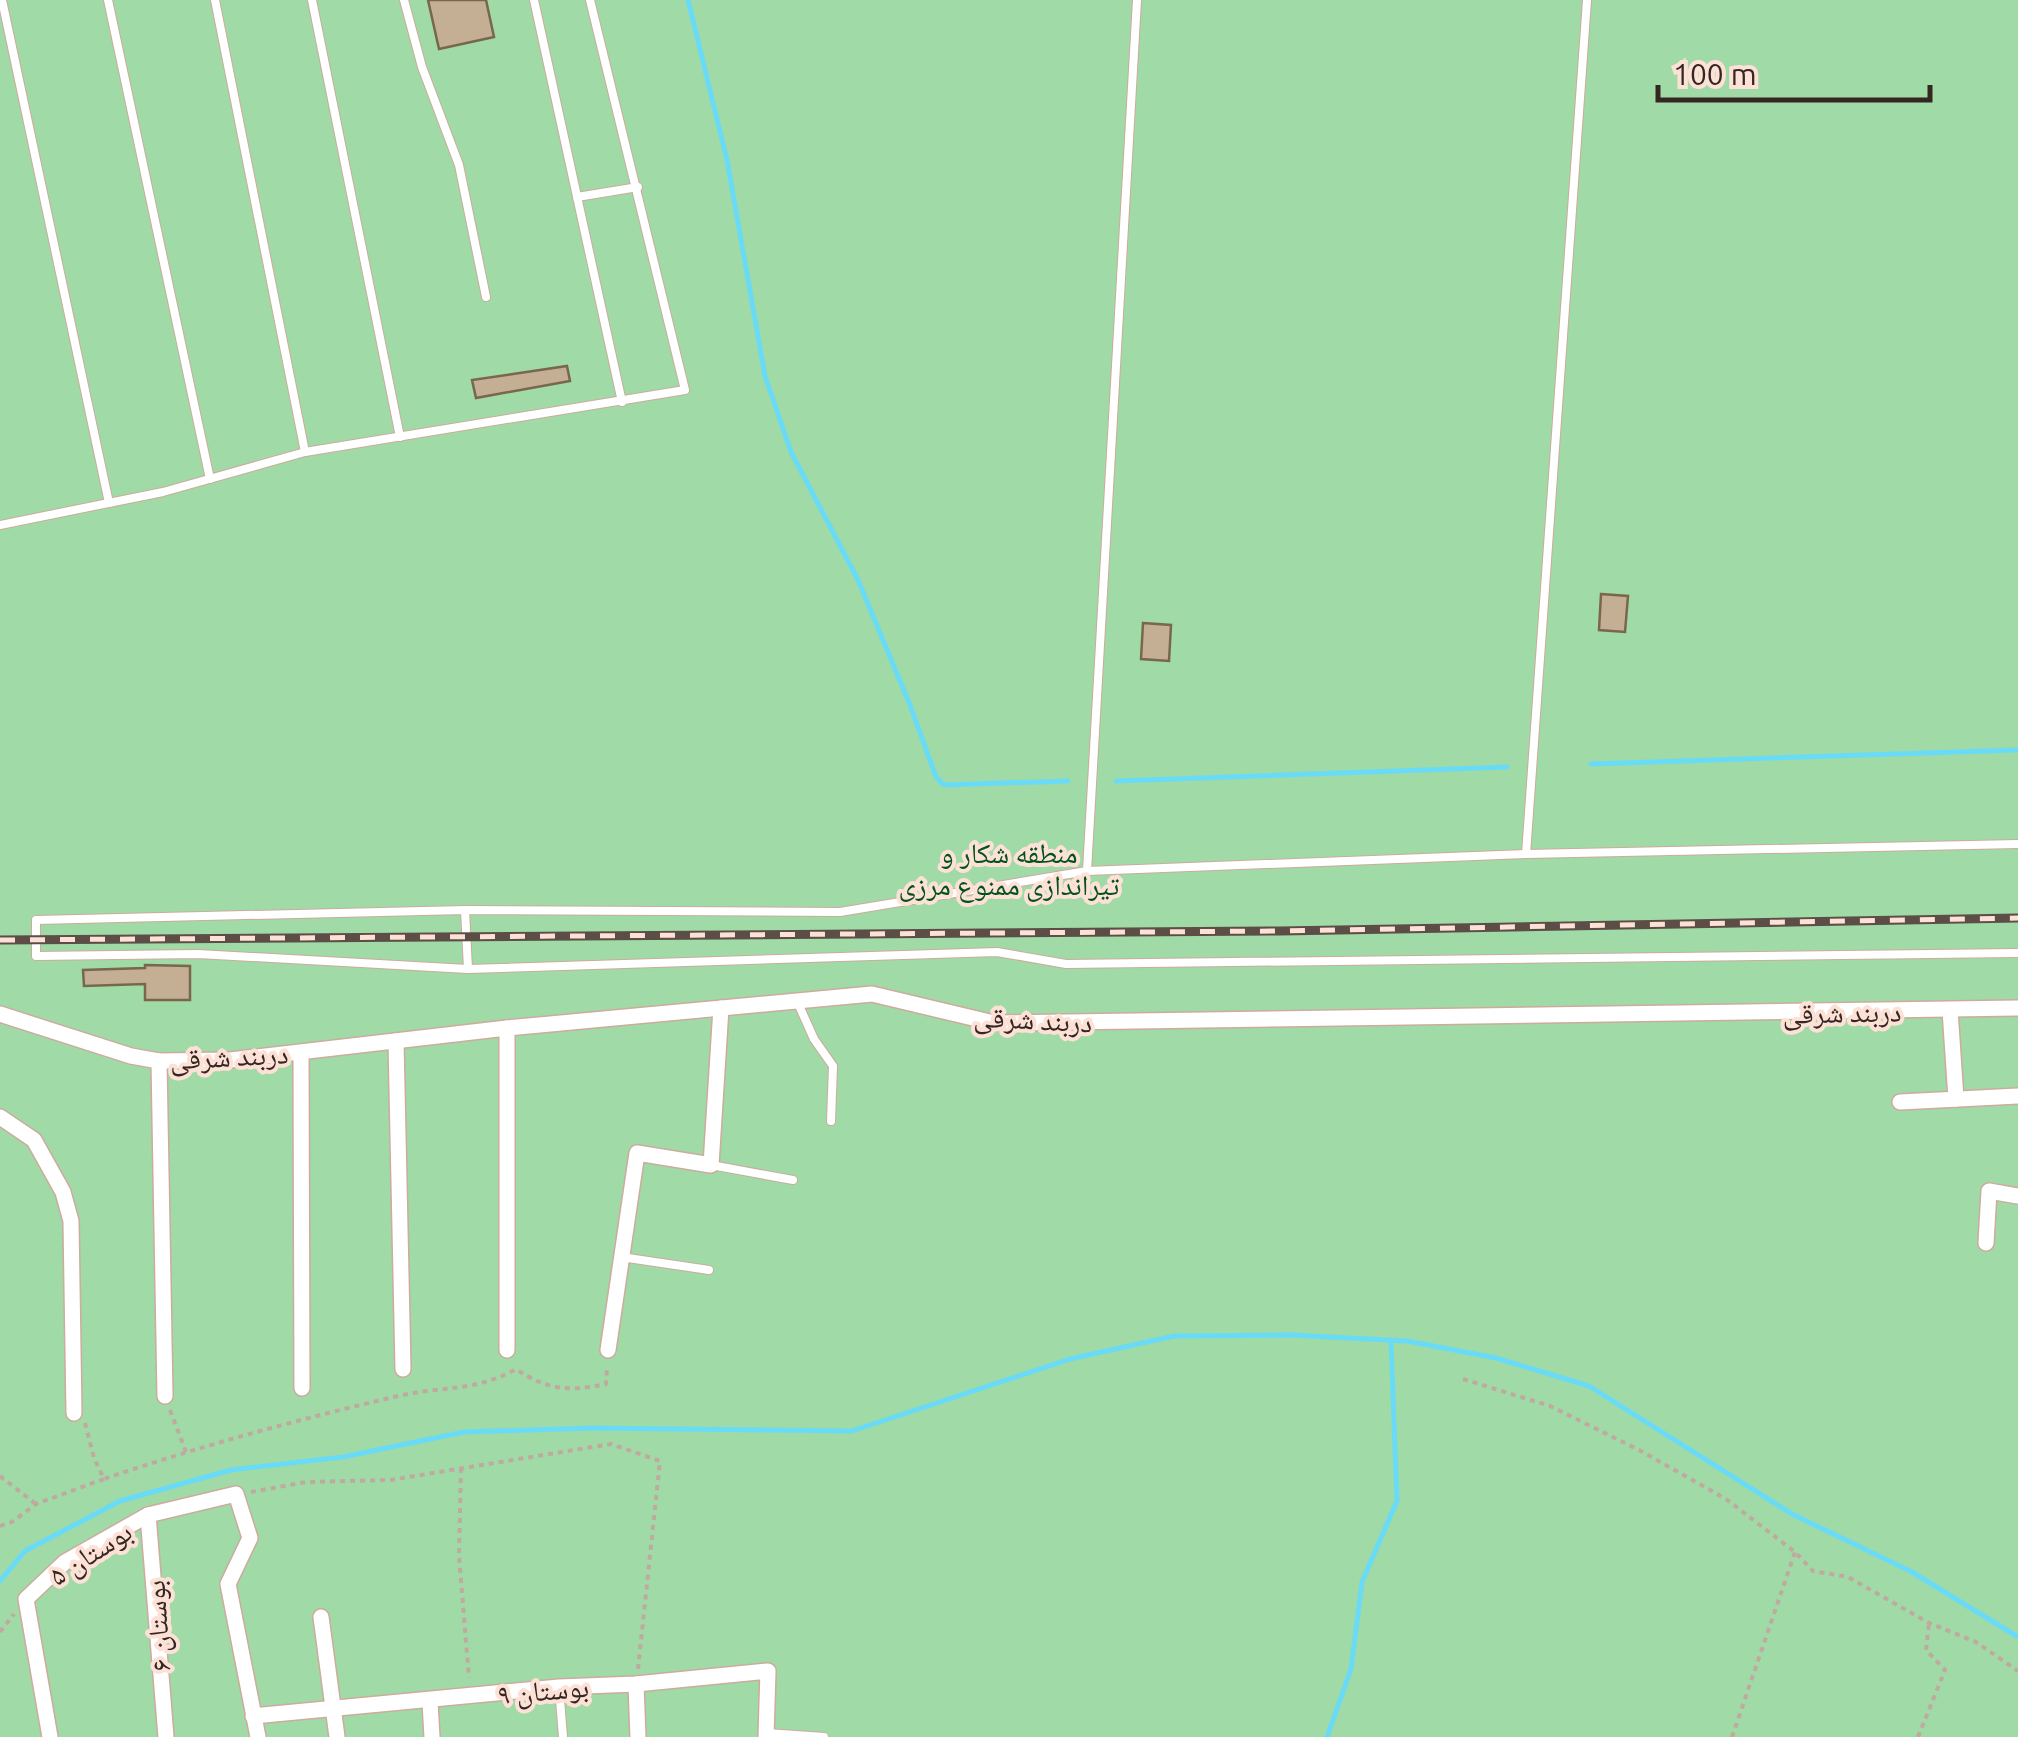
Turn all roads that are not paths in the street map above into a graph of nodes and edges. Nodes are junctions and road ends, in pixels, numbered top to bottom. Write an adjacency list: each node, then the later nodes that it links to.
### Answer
1 (2, 0): 17 (lane)
2 (108, 0): 16 (lane)
3 (215, 0): 15 (lane)
4 (312, 0): 14 (lane)
5 (404, 0): 12 (lane)
6 (534, 0): 11 (lane)
7 (590, 0): 10 (lane)
8 (1137, 0): 21 (lane)
9 (1587, 0): 20 (lane)
10 (638, 187): 11 (lane); 13 (lane)
11 (577, 197): 13 (lane)
12 (486, 297)
13 (622, 402): 14 (lane)
14 (400, 437): 15 (lane)
15 (305, 452): 16 (lane)
16 (210, 479): 17 (lane)
17 (109, 503): 18 (lane)
18 (0, 525)
19 (2018, 844): 20 (lane)
20 (1526, 854): 21 (lane)
21 (1087, 871): 22 (lane)
22 (465, 910): 24 (lane); 24 (lane)
23 (2018, 954): 24 (lane)
24 (468, 969)
25 (797, 1001): 26 (street, دربند شرقی); 28 (street, دربند شرقی); 38 (lane)
26 (721, 1008): 30 (street, دربند شرقی); 39 (street)
27 (2018, 1008): 28 (street, دربند شرقی)
28 (1950, 1010): 35 (street)
29 (0, 1014): 33 (street, دربند شرقی)
30 (506, 1028): 31 (street, دربند شرقی); 45 (street)
31 (396, 1042): 32 (street, دربند شرقی); 47 (street)
32 (301, 1053): 33 (street, دربند شرقی); 48 (street)
33 (159, 1061): 49 (street)
34 (2018, 1096): 35 (street)
35 (1956, 1099): 36 (street)
36 (1900, 1102)
37 (0, 1117): 50 (street)
38 (831, 1121)
39 (711, 1165): 40 (lane); 43 (street)
40 (793, 1180)
41 (2018, 1196): 42 (street)
42 (1986, 1243)
43 (622, 1257): 44 (lane); 46 (street)
44 (709, 1270)
45 (507, 1350)
46 (608, 1350)
47 (403, 1368)
48 (302, 1388)
49 (165, 1396)
50 (74, 1413)
51 (148, 1515): 57 (street, بوستان ۵); 59 (street, بوستان ۵); 60 (street, بوستان ۶)
52 (322, 1617): 56 (street)
53 (636, 1684): 54 (street, بوستان ۹); 58 (street, بوستان ۹); 65 (street)
54 (559, 1687): 55 (street, بوستان ۹); 64 (lane)
55 (430, 1702): 56 (street, بوستان ۹); 63 (street)
56 (335, 1710): 57 (street, بوستان ۹); 62 (street)
57 (254, 1716): 61 (street)
58 (766, 1735): 66 (lane)
59 (50, 1737)
60 (166, 1737)
61 (258, 1737)
62 (338, 1737)
63 (432, 1737)
64 (563, 1737)
65 (638, 1737)
66 (824, 1737)

